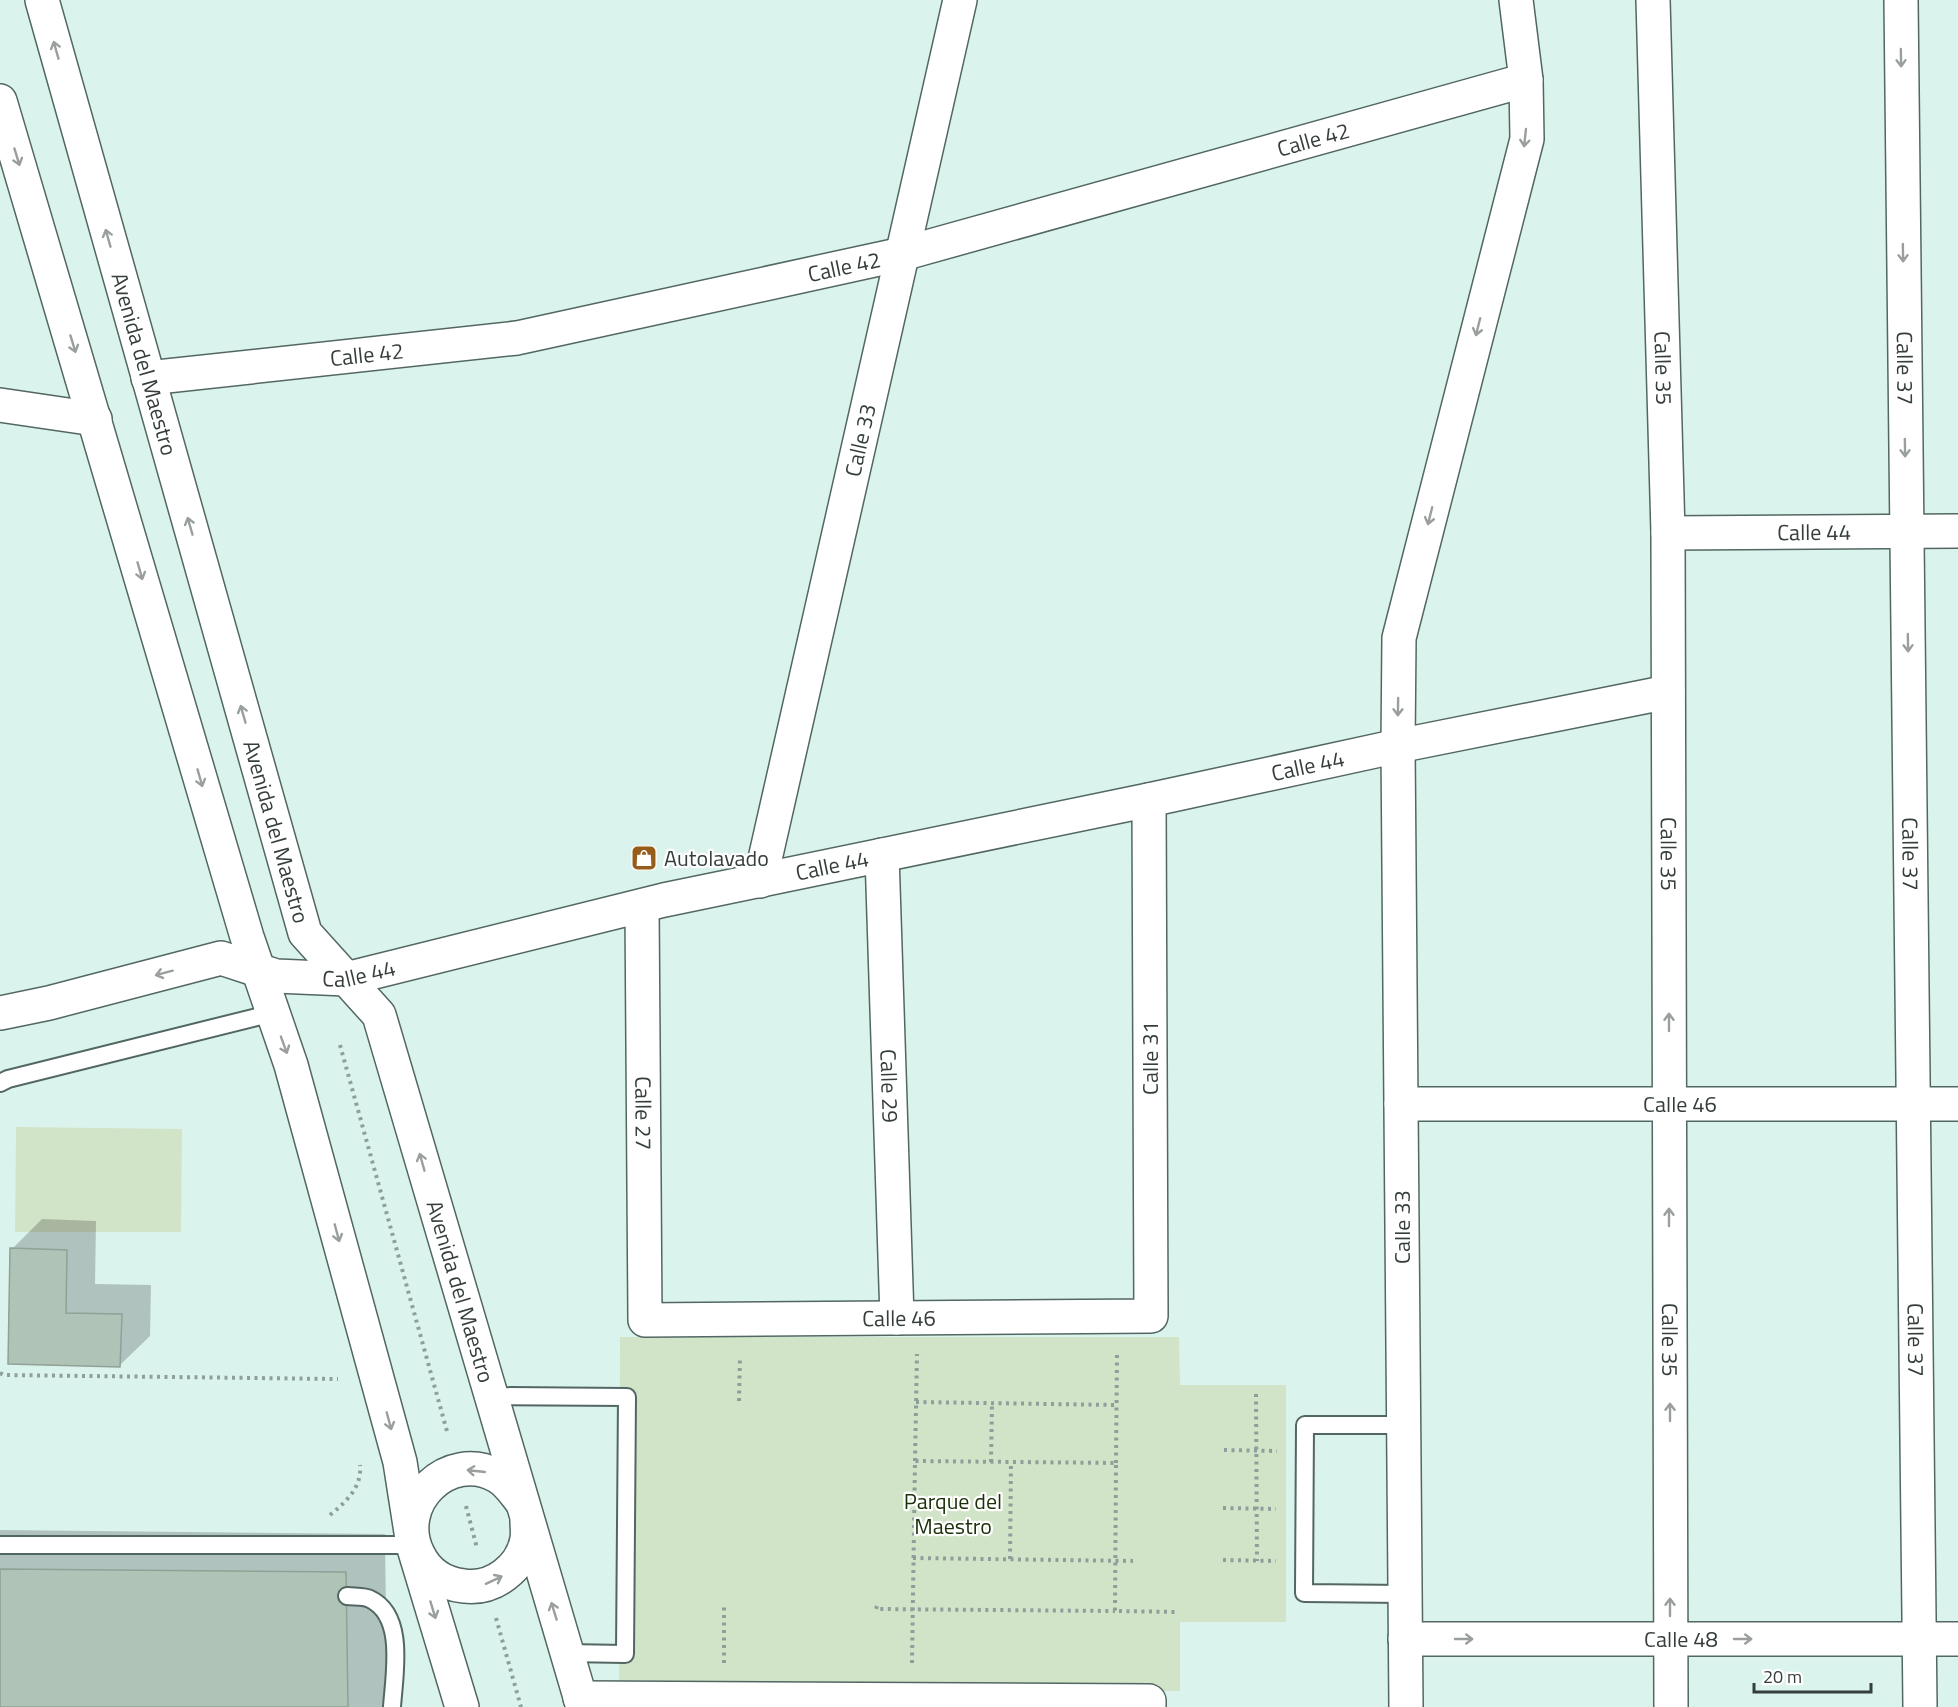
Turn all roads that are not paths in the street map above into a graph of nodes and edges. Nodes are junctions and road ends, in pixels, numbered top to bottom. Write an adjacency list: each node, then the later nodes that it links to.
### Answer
1 (42, 0): 9 (street, Avenida del Maestro, one-way to 1)
2 (960, 0): 8 (street, Calle 33)
3 (1516, 0): 6 (street)
4 (1653, 0): 14 (street, Calle 35)
5 (1901, 0): 12 (street, Calle 37, one-way to 12)
6 (1526, 80): 8 (street, Calle 42); 16 (street, one-way to 16)
7 (0, 101): 11 (street, one-way to 11)
8 (902, 254): 9 (street, Calle 42); 19 (street, Calle 33)
9 (148, 378): 22 (street, Avenida del Maestro, one-way to 9)
10 (0, 405): 11 (street)
11 (95, 419): 21 (street, one-way to 21)
12 (1906, 531): 13 (street, Calle 44); 14 (street, Calle 44); 28 (street, Calle 37, one-way to 28)
13 (1958, 531)
14 (1668, 533): 15 (street, Calle 35)
15 (1668, 692): 16 (street, Calle 44); 26 (street, Calle 35, one-way to 15)
16 (1398, 746): 17 (street, Calle 44); 27 (street, Calle 33)
17 (1149, 800): 18 (street, Calle 44); 30 (street, Calle 31)
18 (882, 855): 19 (street, Calle 44); 31 (street, Calle 29)
19 (760, 880): 20 (street, Calle 44)
20 (642, 906): 22 (street, Calle 44); 32 (street, Calle 27)
21 (258, 970): 22 (street, Calle 44); 23 (street); 24 (street, Calle 44, one-way to 24)
22 (346, 979): 33 (street, Avenida del Maestro, one-way to 22)
23 (273, 1012): 25 (lane); 37 (street, one-way to 37)
24 (0, 1013)
25 (0, 1083)
26 (1669, 1103): 27 (street, Calle 46); 28 (street, Calle 46); 41 (street, Calle 35, one-way to 26)
27 (1401, 1104): 34 (street, Calle 33)
28 (1913, 1104): 29 (street, Calle 46); 42 (street, Calle 37)
29 (1958, 1104)
30 (1151, 1316): 31 (street, Calle 46)
31 (897, 1318): 32 (street, Calle 46)
32 (645, 1320)
33 (491, 1396): 35 (street, Avenida del Maestro); 44 (lane)
34 (1403, 1425): 38 (street, Calle 33); 38 (lane)
35 (525, 1511): 37 (street, one-way to 37); 37 (street, one-way to 35); 44 (street, Avenida del Maestro, one-way to 35)
36 (0, 1545): 37 (lane)
37 (413, 1545): 49 (street, one-way to 49)
38 (1405, 1594): 40 (street, Calle 33)
39 (347, 1596): 48 (lane)
40 (1405, 1639): 41 (street, Calle 48, one-way to 41); 50 (street, Calle 33)
41 (1670, 1639): 42 (street, Calle 48, one-way to 42); 51 (street, Calle 35)
42 (1919, 1639): 43 (street, Calle 48); 52 (street, Calle 37)
43 (1958, 1639)
44 (567, 1653): 45 (street, Avenida del Maestro)
45 (581, 1703): 46 (street)
46 (899, 1703): 47 (street)
47 (1149, 1704)
48 (392, 1707)
49 (462, 1707)
50 (1406, 1707)
51 (1671, 1707)
52 (1920, 1707)

